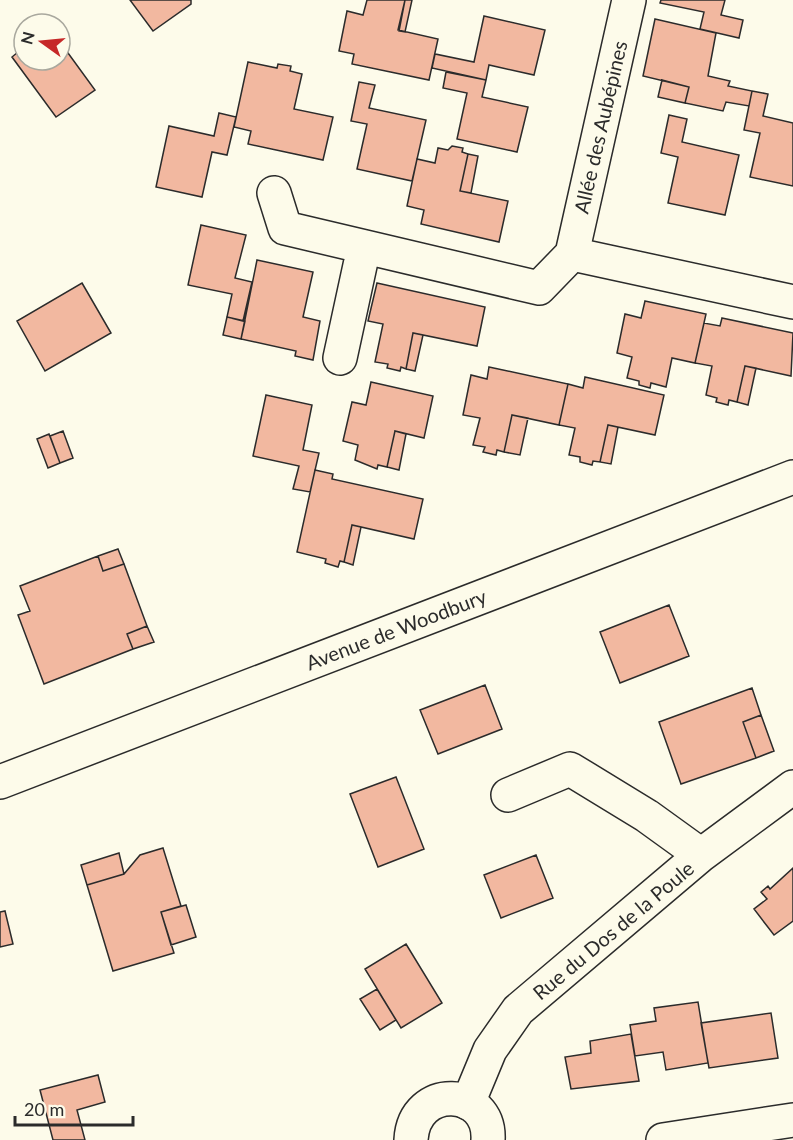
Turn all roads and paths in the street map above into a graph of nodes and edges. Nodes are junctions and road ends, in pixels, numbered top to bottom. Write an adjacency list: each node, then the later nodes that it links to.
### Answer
1 (629, 0): 4 (street, Allée des Aubépines)
2 (274, 193): 3 (street)
3 (364, 247): 4 (street); 6 (street)
4 (572, 254): 5 (street)
5 (793, 302)
6 (340, 358)
7 (793, 477): 8 (street, Avenue de Woodbury)
8 (0, 782)
9 (793, 787): 11 (street, Rue du Dos de la Poule)
10 (508, 795): 11 (street)
11 (701, 855): 12 (street, Rue du Dos de la Poule)
12 (468, 1103): 14 (street); 15 (street)
13 (793, 1120): 16 (street)
14 (411, 1140)
15 (488, 1140)
16 (663, 1140)

